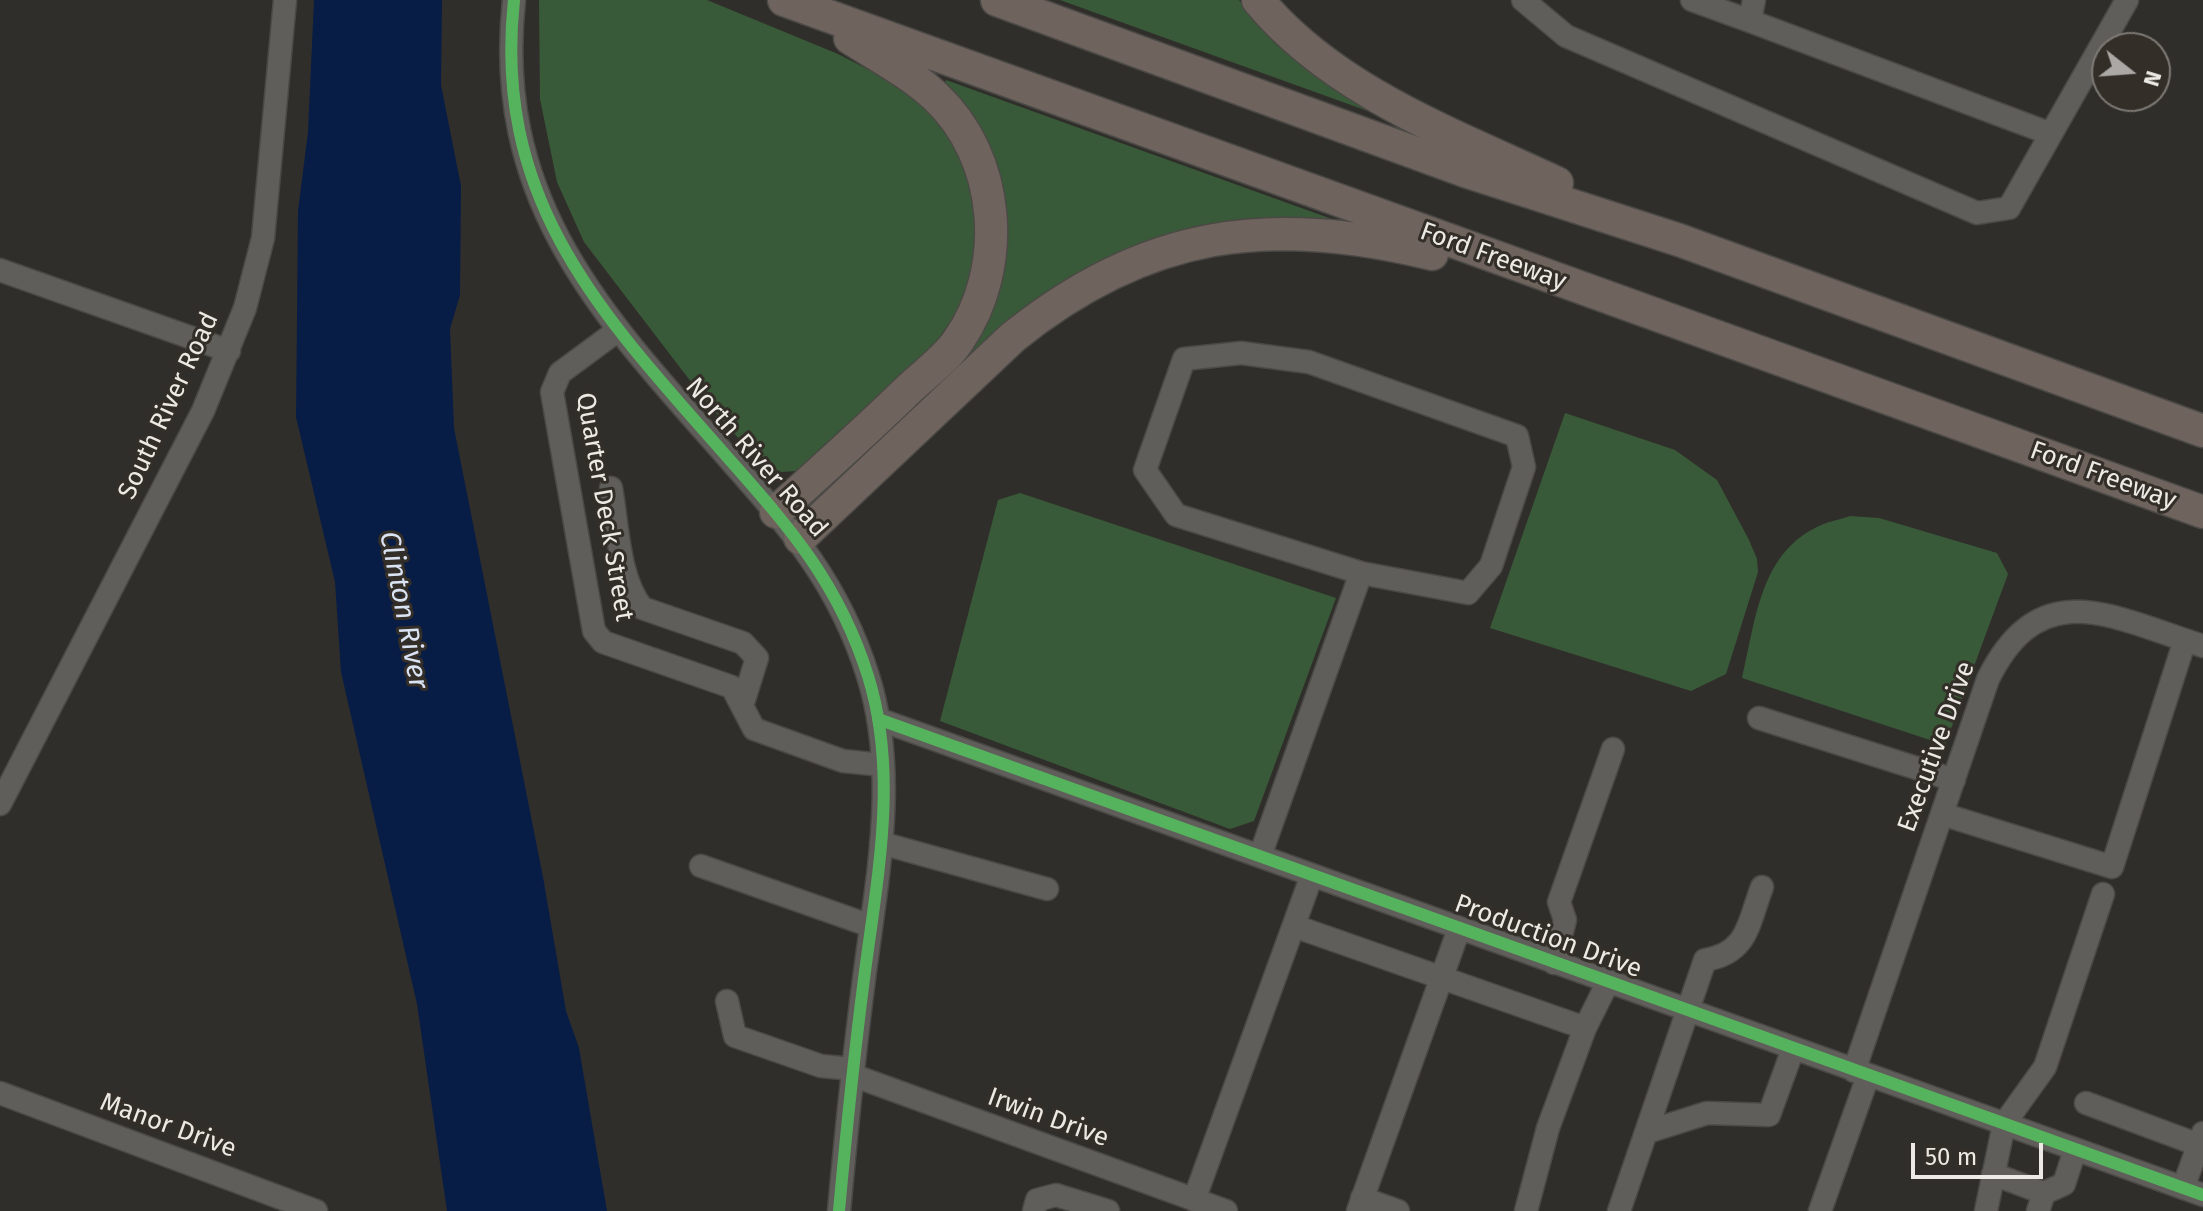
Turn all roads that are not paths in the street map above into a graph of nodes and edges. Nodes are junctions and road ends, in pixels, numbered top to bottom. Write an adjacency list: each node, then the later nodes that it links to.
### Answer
1 (285, 0): 15 (street, South River Road)
2 (514, 0): 14 (street, North River Road)
3 (997, 0): 11 (highway)
4 (1258, 0): 11 (highway)
5 (1523, 0): 10 (street)
6 (1692, 0): 9 (street)
7 (2127, 0): 10 (street)
8 (792, 3): 13 (highway, Ford Freeway); 18 (highway)
9 (1752, 10): 10 (street)
10 (2051, 134)
11 (1679, 240): 16 (highway)
12 (0, 270): 15 (street)
13 (1600, 295): 19 (highway, Ford Freeway); 20 (highway)
14 (617, 331): 18 (street, North River Road); 23 (street, Quarter Deck Street)
15 (229, 351): 29 (street, South River Road)
16 (2203, 431)
17 (611, 488): 23 (street)
18 (776, 512): 20 (street, North River Road)
19 (2203, 512)
20 (800, 538): 25 (street, North River Road)
21 (1361, 573): 21 (street); 32 (street)
22 (2194, 643): 28 (street, Executive Drive); 30 (street)
23 (742, 706): 27 (street, Quarter Deck Street)
24 (1759, 718): 28 (street)
25 (878, 719): 27 (street, North River Road); 32 (street, Production Drive)
26 (1613, 749): 41 (street)
27 (883, 765): 31 (street, North River Road)
28 (1954, 780): 30 (street, Executive Drive)
29 (0, 804)
30 (1942, 814): 49 (street, Executive Drive)
31 (881, 843): 36 (street); 38 (street, North River Road)
32 (1260, 856): 34 (street, Production Drive)
33 (701, 866): 38 (street)
34 (1312, 875): 39 (street); 40 (street, Production Drive)
35 (1762, 887): 45 (street)
36 (1047, 889)
37 (2103, 894): 52 (street)
38 (871, 926): 48 (street, North River Road)
39 (1294, 926): 42 (street); 58 (street)
40 (1459, 929): 41 (street, Production Drive); 42 (street)
41 (1554, 963): 43 (street, Production Drive)
42 (1441, 979): 46 (street); 60 (street)
43 (1608, 982): 45 (street, Production Drive); 46 (street)
44 (727, 1001): 48 (street, Irwin Drive)
45 (1688, 1011): 47 (street, Production Drive); 53 (street)
46 (1585, 1028): 67 (street)
47 (1793, 1049): 49 (street, Production Drive); 53 (street)
48 (852, 1072): 58 (street, Irwin Drive); 62 (street, North River Road)
49 (1861, 1073): 52 (street, Production Drive); 69 (street, Executive Drive)
50 (0, 1093): 61 (street, Manor Drive)
51 (2086, 1103): 54 (street)
52 (2004, 1124): 55 (street, Production Drive); 56 (street)
53 (1647, 1132): 68 (street)
54 (2201, 1139): 57 (street)
55 (2075, 1150): 57 (street, Production Drive); 59 (street)
56 (1993, 1174): 59 (street); 70 (street)
57 (2193, 1192)
58 (1194, 1200): 65 (street, Irwin Drive)
59 (2041, 1202)
60 (1360, 1204): 66 (street)
61 (316, 1211)
62 (839, 1211)
63 (1034, 1211): 64 (street)
64 (1108, 1211)
65 (1226, 1211)
66 (1398, 1211)
67 (1526, 1211)
68 (1619, 1211)
69 (1820, 1211)
70 (1986, 1211)

